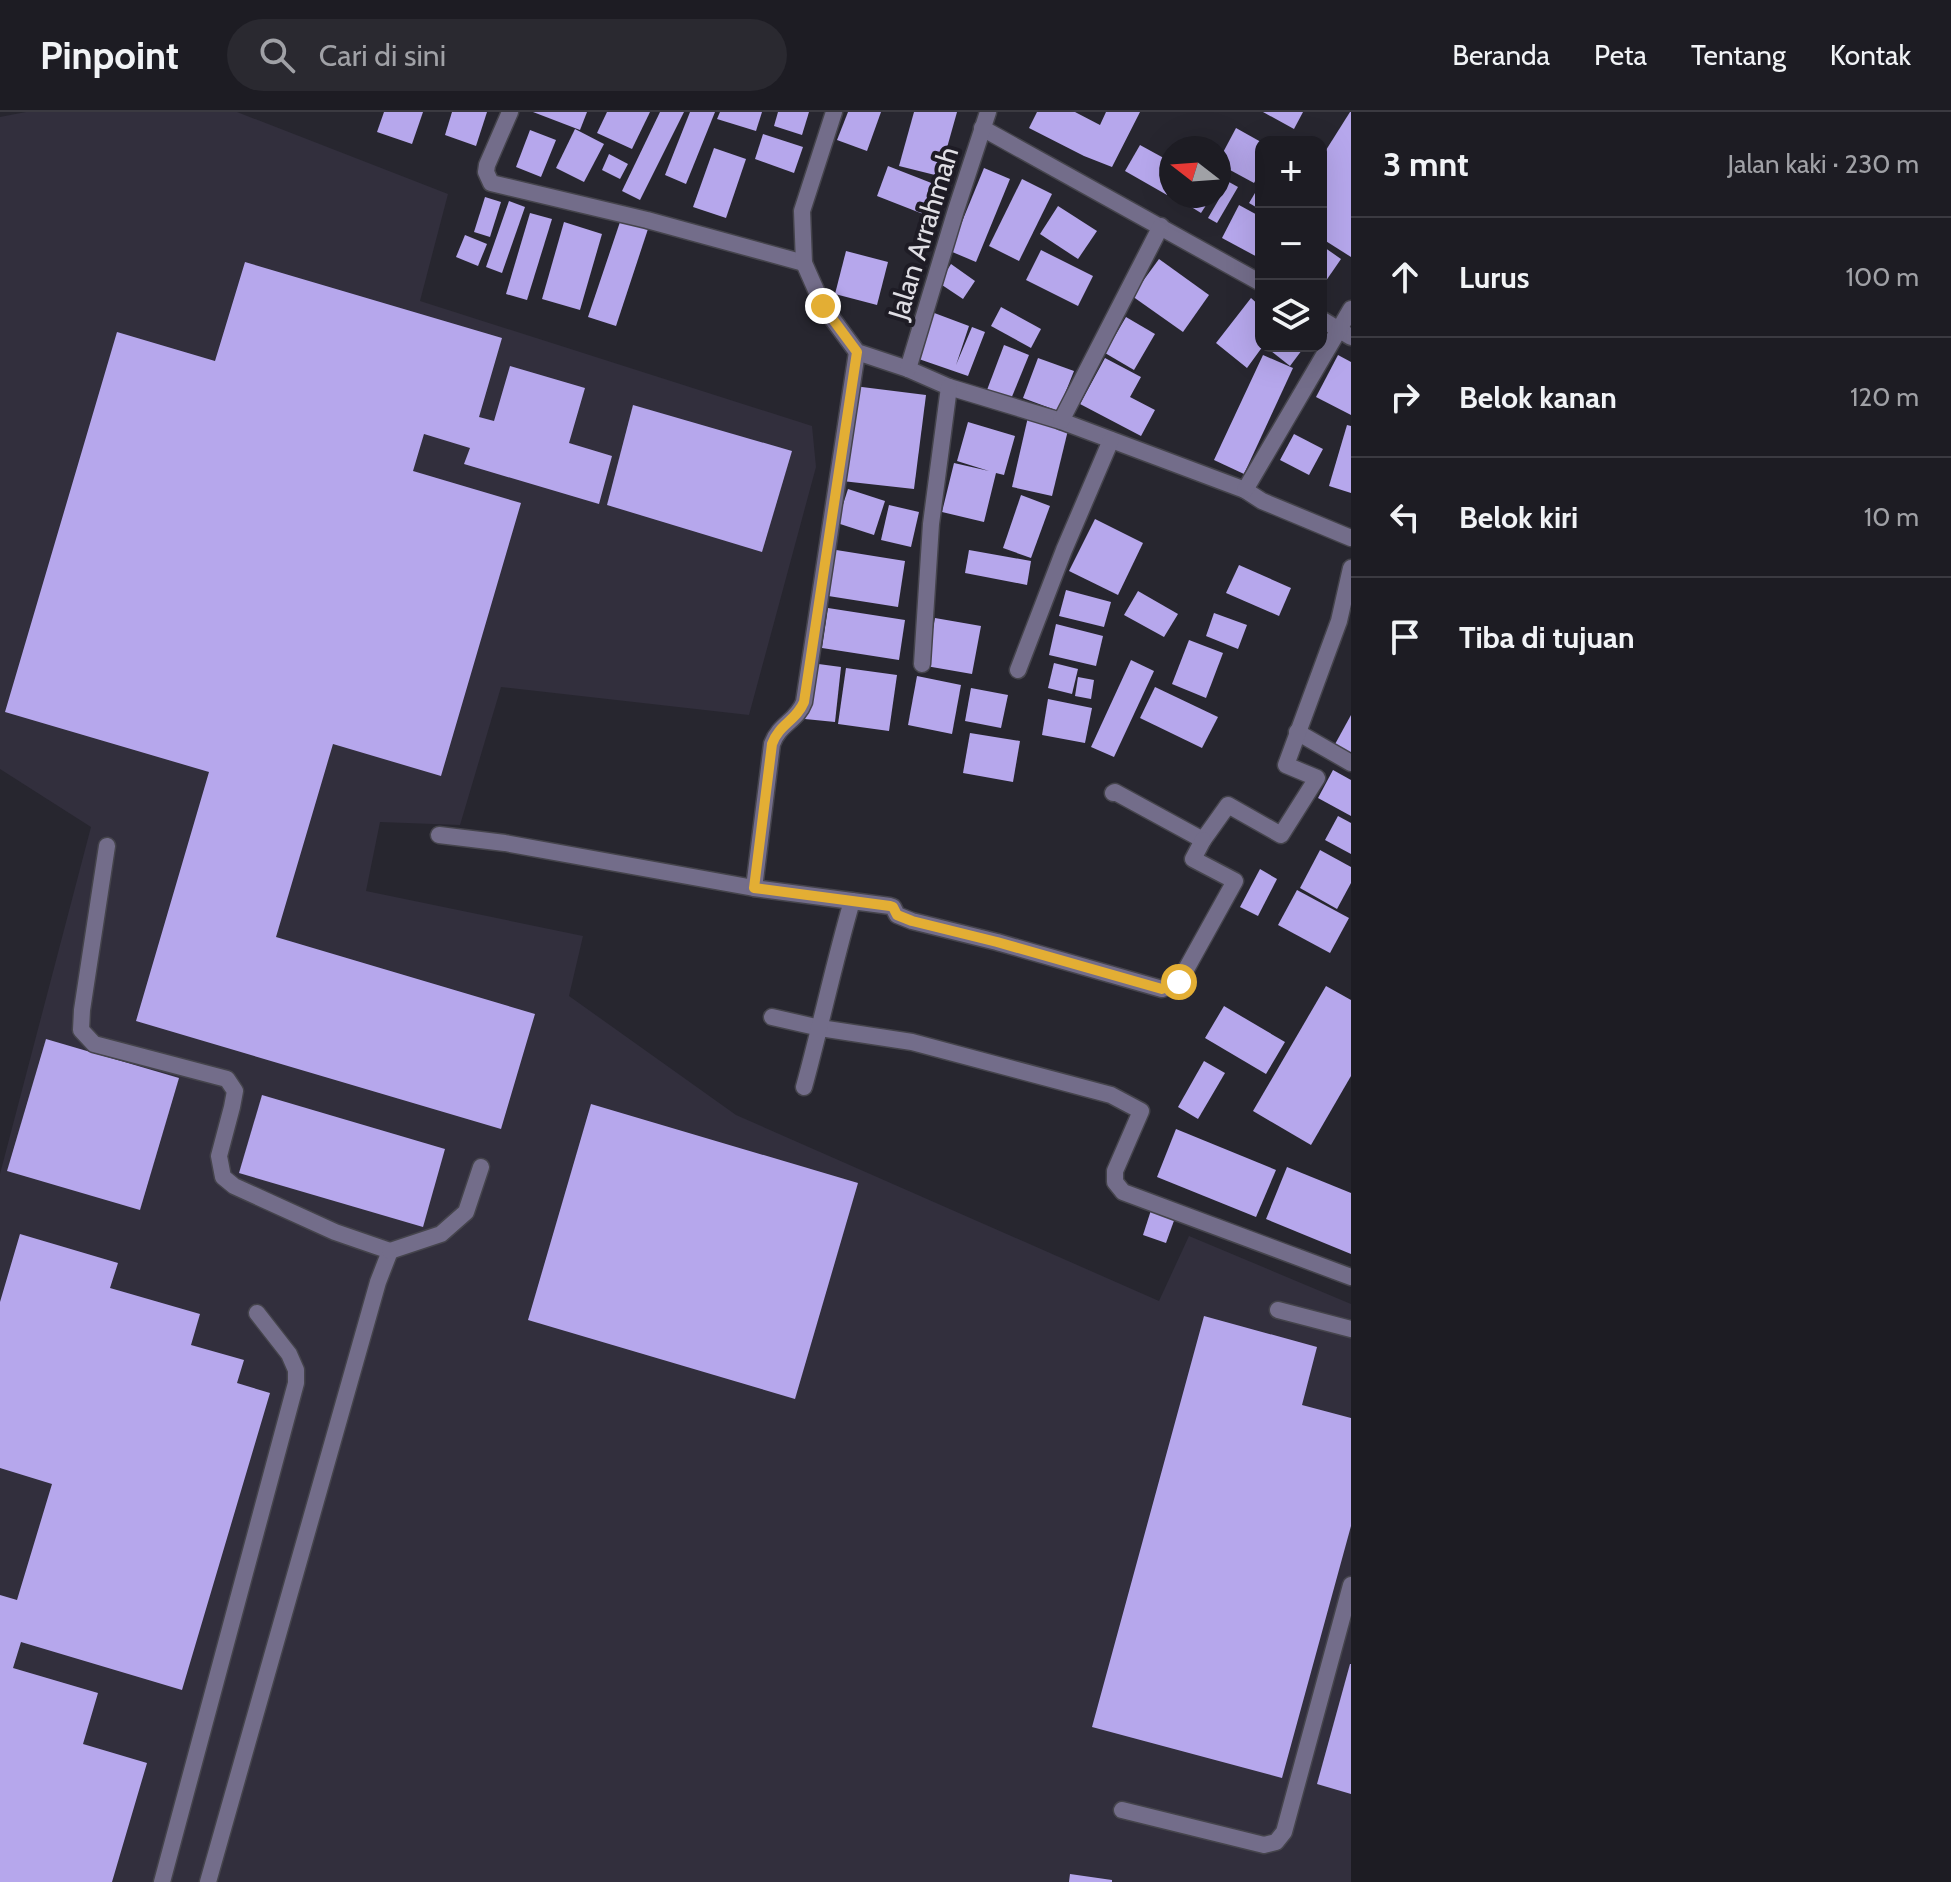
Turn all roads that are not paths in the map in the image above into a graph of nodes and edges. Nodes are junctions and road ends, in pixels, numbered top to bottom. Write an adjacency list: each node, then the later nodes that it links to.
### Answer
1 (510, 112): 5 (street)
2 (834, 112): 5 (street)
3 (985, 120): 4 (street); 11 (street, Jalan Arrahmah)
4 (1161, 226): 6 (street); 13 (street)
5 (804, 263): 10 (street)
6 (1256, 280)
7 (1351, 309): 9 (street)
8 (1327, 322): 9 (street)
9 (1345, 333): 15 (street)
10 (857, 352): 11 (street); 26 (street)
11 (908, 369): 12 (street)
12 (949, 387): 13 (street); 18 (street)
13 (1061, 421): 14 (street)
14 (1111, 440): 15 (street); 19 (street)
15 (1245, 490): 16 (street)
16 (1351, 538)
17 (1351, 568): 20 (street)
18 (922, 664)
19 (1018, 670)
20 (1297, 732): 21 (street); 24 (street)
21 (1351, 763)
22 (1113, 793): 24 (street)
23 (439, 835): 26 (street)
24 (1203, 840): 27 (street)
25 (107, 846): 32 (street)
26 (754, 888): 27 (street)
27 (852, 901): 29 (street)
28 (772, 1017): 29 (street)
29 (820, 1028): 30 (street); 33 (street)
30 (804, 1087)
31 (481, 1167): 32 (street)
32 (390, 1251): 40 (street)
33 (1351, 1277)
34 (1278, 1310): 36 (street)
35 (257, 1313): 39 (street)
36 (1351, 1329)
37 (1351, 1585): 38 (street)
38 (1122, 1810)
39 (162, 1882)
40 (208, 1882)

